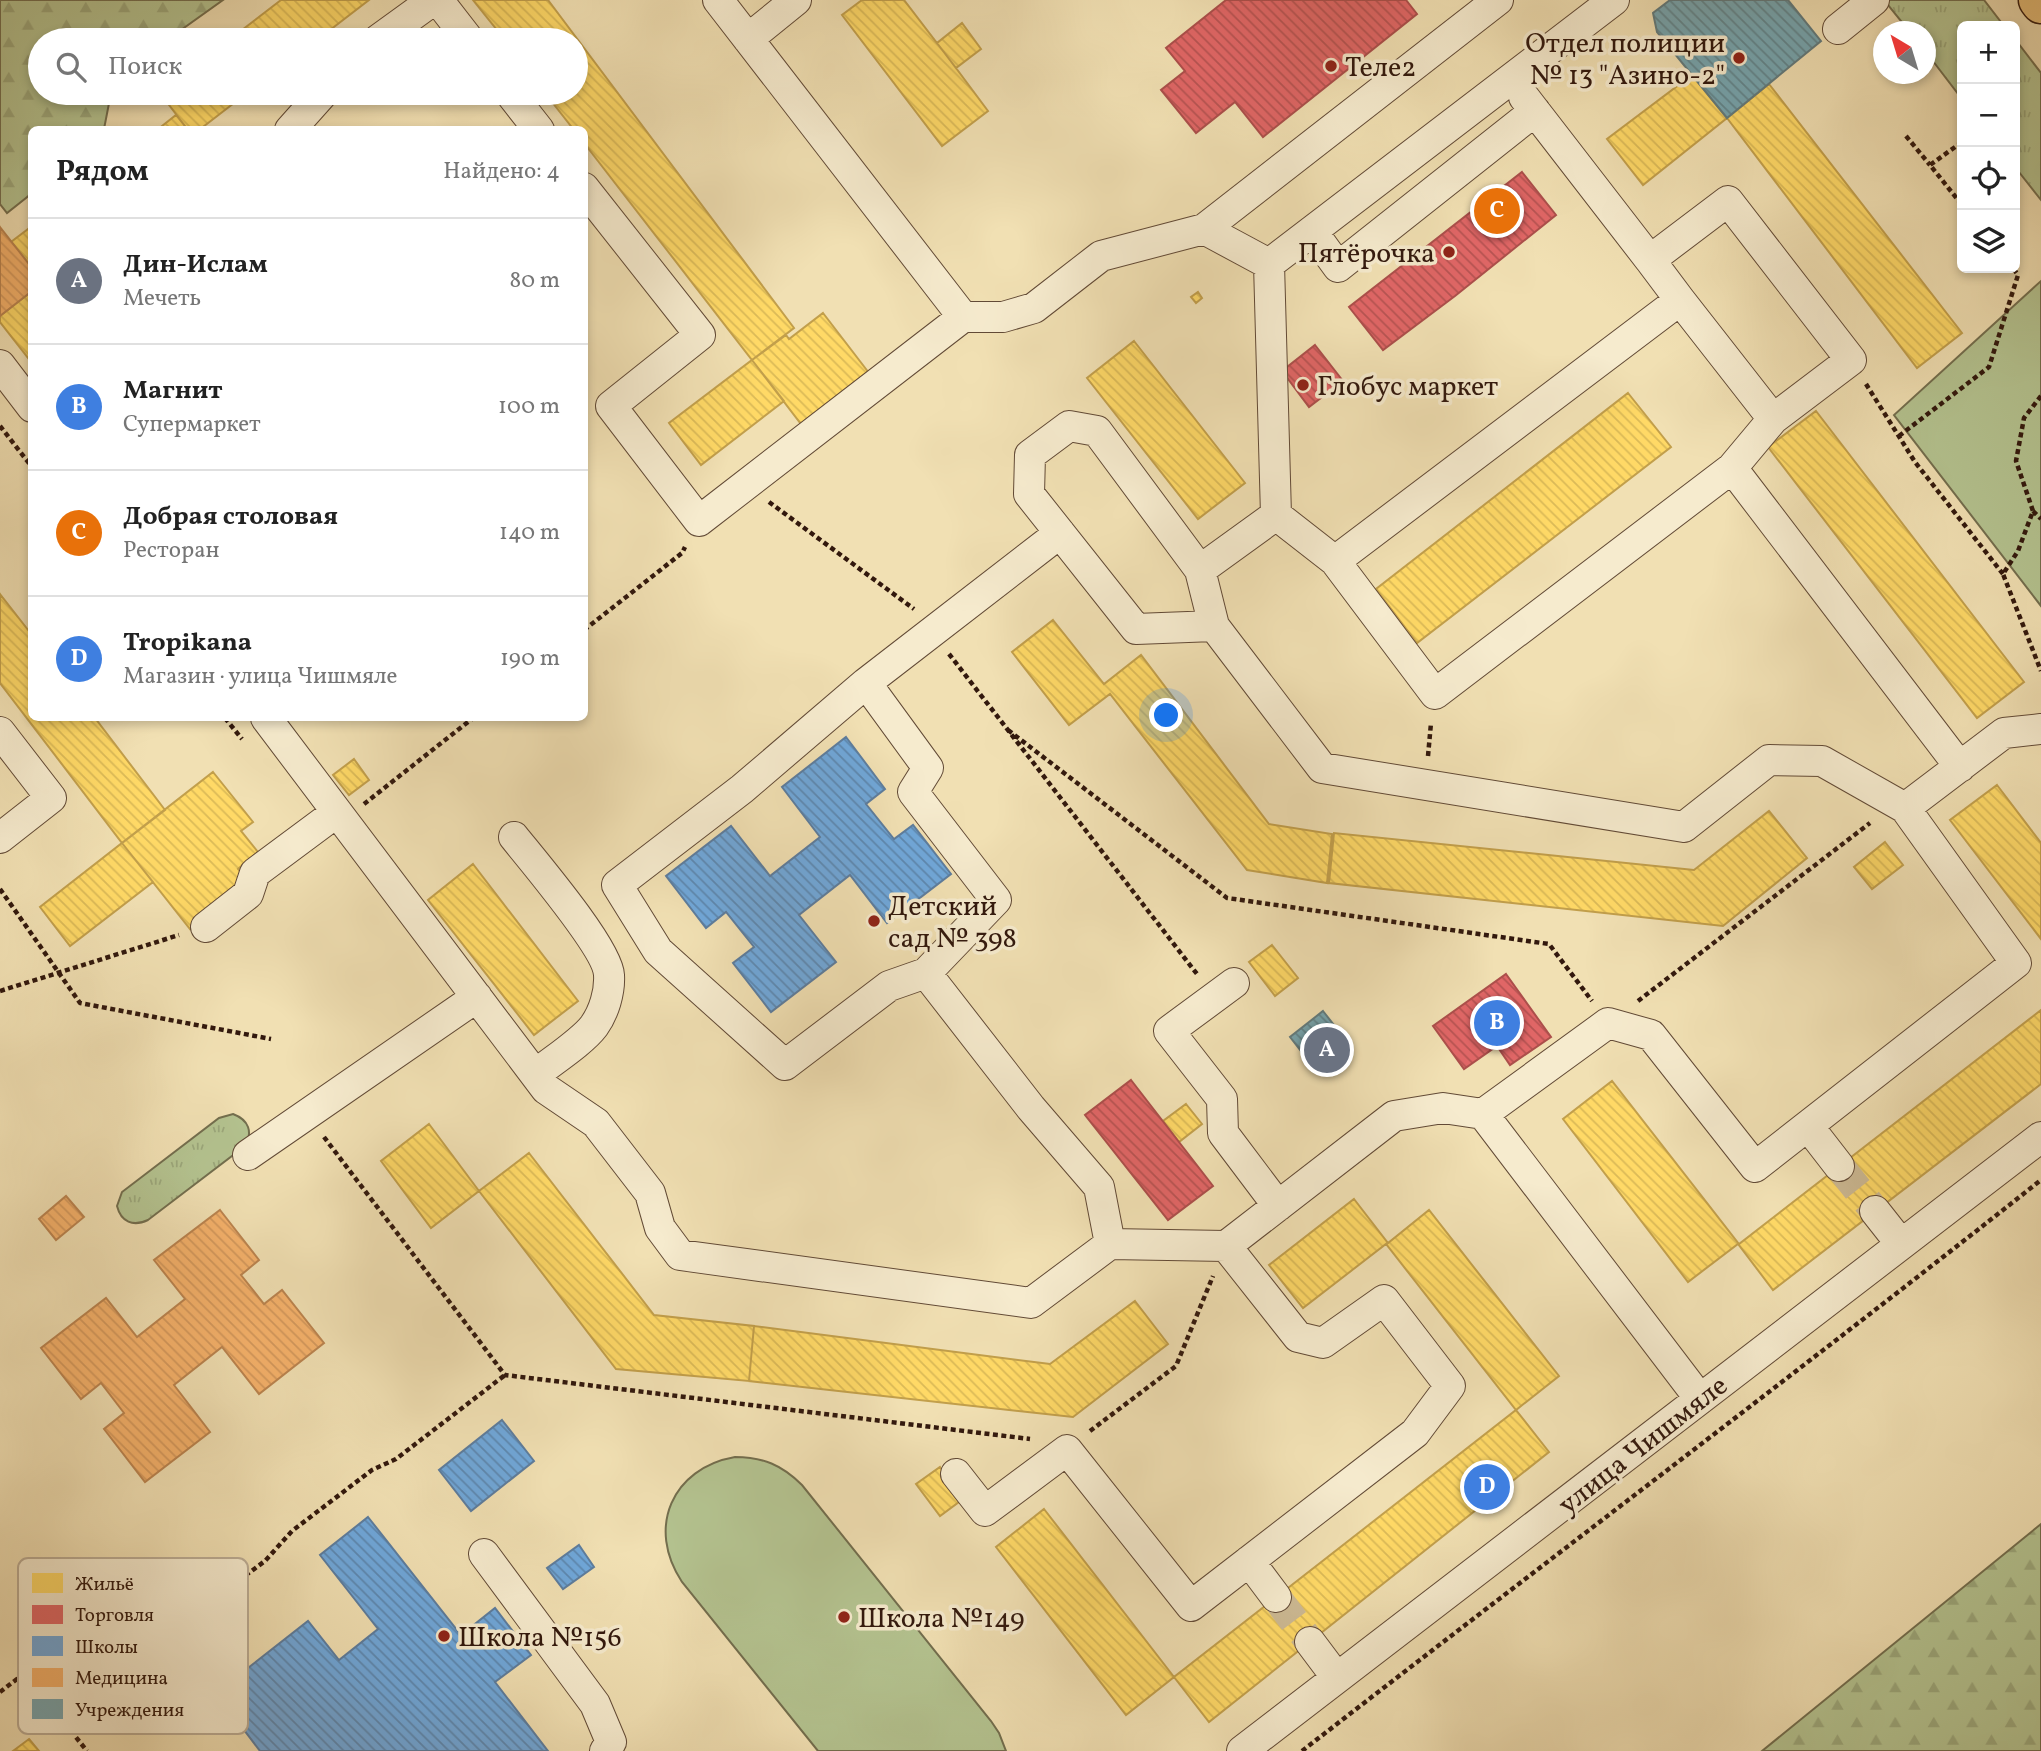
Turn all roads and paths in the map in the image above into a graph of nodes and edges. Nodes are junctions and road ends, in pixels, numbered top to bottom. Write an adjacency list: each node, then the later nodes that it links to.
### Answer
1 (435, 0): 7 (street); 8 (street)
2 (718, 0): 10 (street)
3 (796, 0): 10 (street)
4 (1498, 0): 22 (street)
5 (1614, 0): 11 (street)
6 (1874, 0): 9 (street)
7 (395, 28)
8 (459, 28)
9 (1838, 29)
10 (748, 38): 28 (street)
11 (1510, 79): 14 (street); 23 (street)
12 (312, 105): 15 (street)
13 (519, 105): 16 (street)
14 (1535, 111): 23 (street); 24 (street)
15 (294, 126)
16 (536, 126)
17 (1906, 136): 19 (path)
18 (1957, 146): 19 (path)
19 (1930, 165): 21 (path)
20 (588, 193): 42 (street)
21 (1957, 199)
22 (1204, 229): 25 (street); 28 (street)
23 (1312, 231): 25 (street)
24 (1650, 260): 27 (street); 29 (street)
25 (1269, 264): 40 (street)
26 (2016, 273): 35 (path)
27 (1680, 300): 33 (street); 44 (street)
28 (963, 317): 38 (street)
29 (1851, 360): 33 (street); 35 (path)
30 (0, 365): 32 (street)
31 (2041, 396): 39 (path)
32 (28, 402)
33 (1773, 419): 37 (street)
34 (0, 426): 36 (path)
35 (1899, 436): 46 (path)
36 (28, 462)
37 (1732, 468): 52 (street); 58 (street)
38 (746, 485): 42 (street); 49 (path)
39 (2033, 512): 41 (path); 46 (path)
40 (1276, 515): 44 (street); 45 (street)
41 (2041, 519)
42 (699, 521): 48 (path)
43 (1060, 533): 45 (street); 47 (street); 49 (street)
44 (1335, 561): 52 (street)
45 (1200, 570): 47 (street)
46 (2003, 573): 50 (path)
47 (1214, 626): 59 (street)
48 (588, 627)
49 (932, 632): 51 (street); 56 (path)
50 (2041, 671)
51 (866, 683): 66 (street); 66 (street)
52 (1434, 694): 59 (path)
53 (268, 721): 61 (street)
54 (469, 721): 61 (path)
55 (2041, 729): 58 (street)
56 (1008, 730): 69 (path); 71 (path)
57 (0, 732): 63 (street)
58 (1960, 767): 60 (street)
59 (1424, 784): 60 (street)
60 (1900, 806): 71 (path); 76 (street)
61 (340, 816): 65 (street); 70 (street)
62 (514, 837): 73 (street)
63 (0, 838)
64 (0, 889): 67 (path)
65 (206, 927): 67 (path)
66 (926, 973): 83 (street)
67 (59, 974): 68 (path); 72 (path)
68 (0, 990)
69 (1224, 990): 81 (street)
70 (477, 997): 73 (street); 74 (street)
71 (1608, 1023): 75 (street); 76 (street)
72 (271, 1039)
73 (536, 1074): 83 (street)
74 (307, 1114): 78 (street); 86 (path)
75 (1483, 1114): 81 (street); 87 (street)
76 (1808, 1126): 79 (street)
77 (2041, 1136): 84 (street, улица Чишмяле)
78 (248, 1155)
79 (1839, 1166)
80 (2041, 1181): 102 (path)
81 (1278, 1206): 85 (street)
82 (1875, 1212): 84 (street)
83 (1110, 1244): 85 (street)
84 (1901, 1244): 87 (street, улица Чишмяле)
85 (1226, 1245): 88 (path); 91 (street)
86 (505, 1375): 88 (path); 92 (path)
87 (1700, 1399): 95 (street, улица Чишмяле)
88 (1067, 1450): 89 (street); 91 (street)
89 (956, 1474)
90 (484, 1554): 100 (street)
91 (1249, 1561): 93 (street)
92 (248, 1574)
93 (1276, 1597)
94 (1310, 1642): 95 (street)
95 (1337, 1678): 101 (street, улица Чишмяле)
96 (18, 1679): 97 (path)
97 (0, 1692)
98 (75, 1734): 99 (path)
99 (86, 1751)
100 (605, 1751)
101 (1242, 1751)
102 (1303, 1751)

